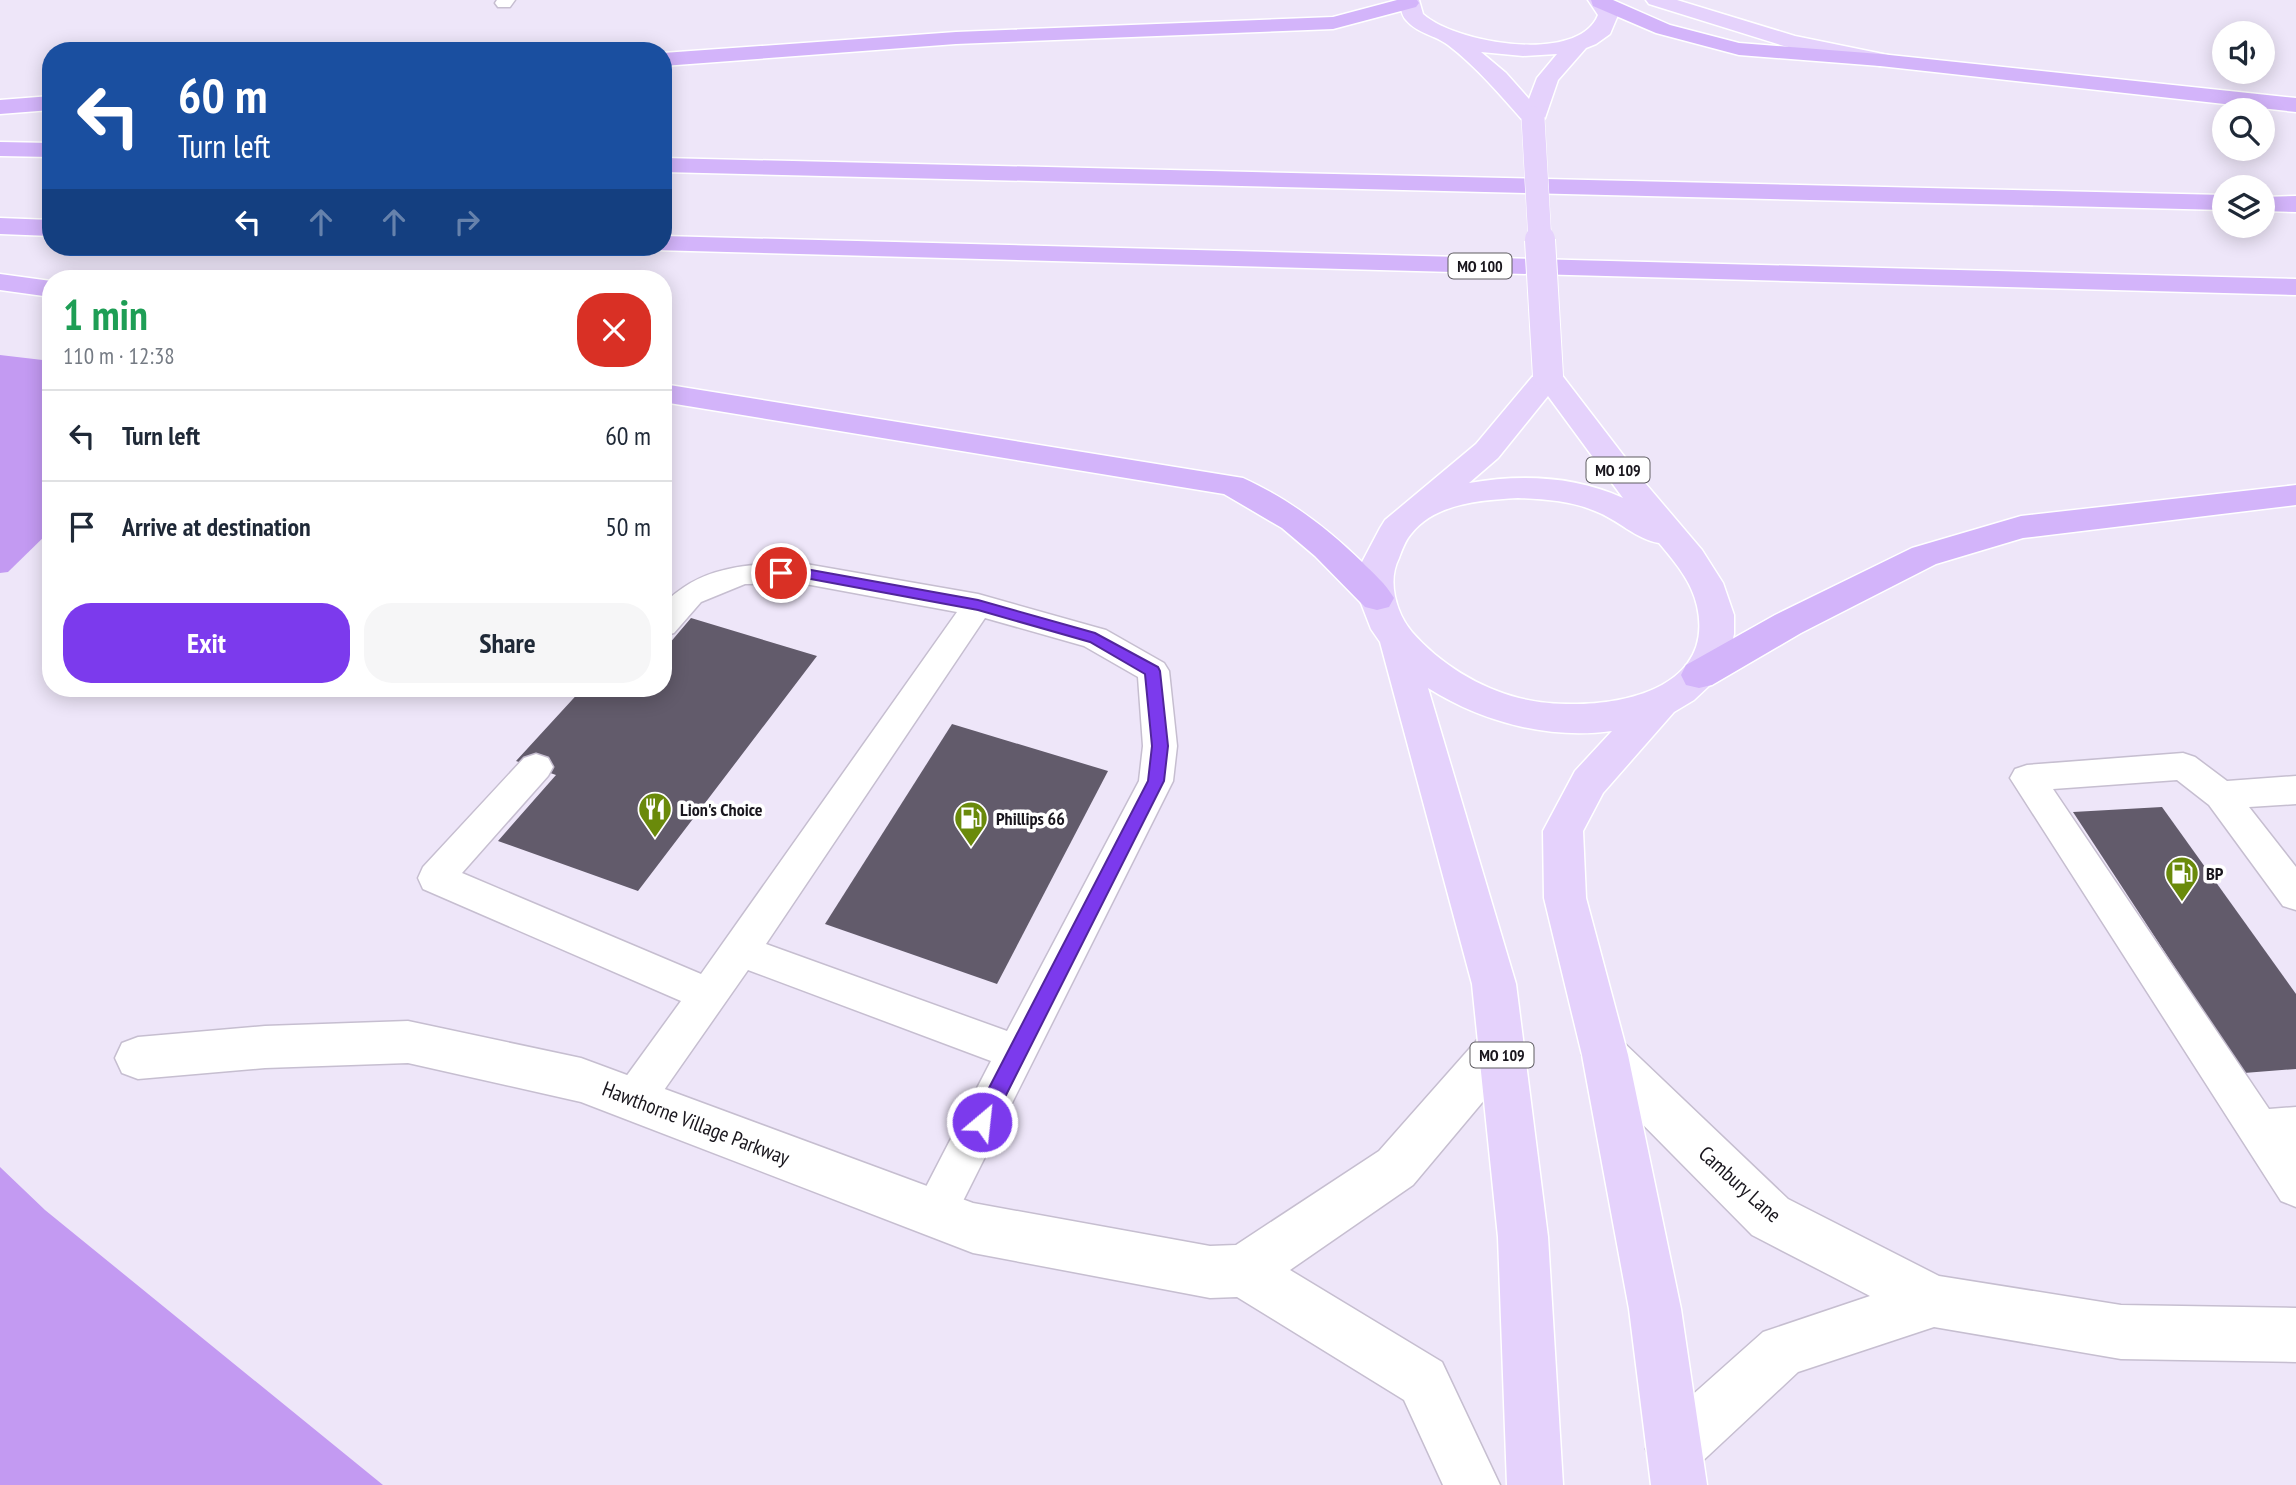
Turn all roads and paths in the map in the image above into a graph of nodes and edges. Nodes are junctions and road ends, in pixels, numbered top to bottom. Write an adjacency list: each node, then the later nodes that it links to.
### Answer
1 (1656, 0): 7 (main road)
2 (1409, 1): 4 (main road); 6 (highway)
3 (1599, 1): 5 (main road); 7 (highway)
4 (1453, 39): 5 (main road); 11 (main road)
5 (1579, 43): 11 (main road)
6 (672, 59)
7 (1880, 60): 9 (highway)
8 (42, 104): 10 (highway)
9 (2296, 105)
10 (0, 107)
11 (1533, 118): 24 (main road, bridge)
12 (0, 149): 13 (highway)
13 (42, 150)
14 (672, 165): 15 (highway)
15 (2212, 203)
16 (2275, 204): 17 (highway)
17 (2296, 204)
18 (0, 226): 19 (highway)
19 (42, 228)
20 (672, 244): 22 (highway, MO 100)
21 (0, 282): 23 (highway)
22 (2296, 287)
23 (42, 288)
24 (1548, 376): 27 (main road, MO 109); 28 (main road, MO 109)
25 (672, 394): 31 (highway)
26 (2296, 495): 32 (highway)
27 (1412, 515): 28 (main road); 31 (main road, MO 109)
28 (1691, 561): 32 (main road, MO 109)
29 (978, 605): 30 (lane); 38 (lane); 41 (lane)
30 (672, 615)
31 (1387, 618): 33 (main road); 40 (main road, MO 109)
32 (1699, 675): 33 (main road, MO 109)
33 (1661, 702): 42 (main road, MO 109)
34 (536, 767): 39 (lane)
35 (2296, 790): 36 (lane)
36 (2221, 794): 37 (lane); 45 (lane)
37 (2296, 895)
38 (740, 951): 39 (lane); 41 (lane)
39 (709, 995): 44 (lane)
40 (1501, 1046): 48 (street); 53 (main road, MO 109)
41 (1018, 1053): 47 (lane)
42 (1605, 1055): 49 (street, Cambury Lane); 51 (main road, MO 109)
43 (138, 1058): 44 (street, Hawthorne Village Parkway)
44 (634, 1099): 47 (street, Hawthorne Village Parkway)
45 (2277, 1128): 46 (lane)
46 (2296, 1186)
47 (933, 1214): 48 (street, Hawthorne Village Parkway)
48 (1243, 1271): 52 (street)
49 (1934, 1301): 50 (street, Cambury Lane); 51 (street, Cambury Lane)
50 (2296, 1335)
51 (1677, 1467)
52 (1472, 1485)
53 (1535, 1485)

